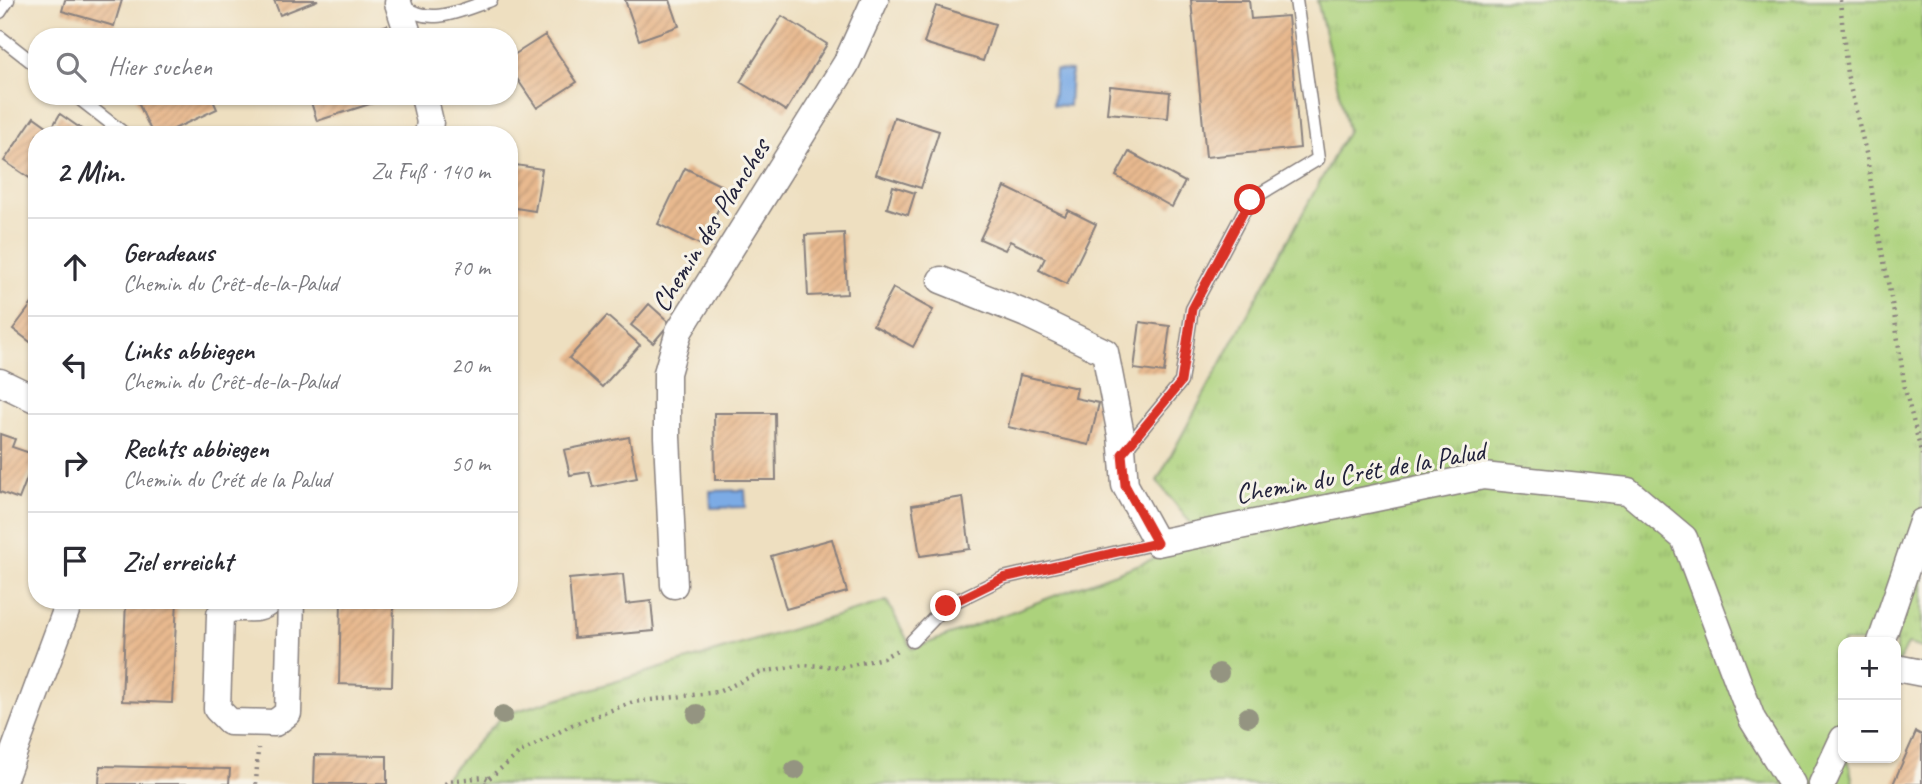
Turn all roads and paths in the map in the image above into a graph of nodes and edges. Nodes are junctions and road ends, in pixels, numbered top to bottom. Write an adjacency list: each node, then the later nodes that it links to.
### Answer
1 (8, 0): 7 (lane)
2 (491, 0): 6 (lane)
3 (875, 0): 22 (street, Chemin des Planches)
4 (1296, 0): 18 (lane)
5 (1840, 0): 19 (path)
6 (397, 1): 8 (street)
7 (0, 12)
8 (406, 28)
9 (0, 37): 10 (lane)
10 (28, 59)
11 (87, 105): 13 (lane)
12 (426, 105): 14 (street)
13 (114, 126)
14 (429, 126)
15 (941, 280): 18 (street)
16 (0, 382): 17 (street)
17 (28, 396)
18 (1122, 454): 21 (street)
19 (1922, 455)
20 (1922, 522): 26 (street)
21 (1157, 543): 27 (lane, Chemin du Crét de la Palud); 34 (street, Chemin du Crét de la Palud)
22 (674, 585)
23 (67, 609): 32 (street)
24 (230, 609): 25 (street)
25 (291, 609)
26 (1883, 637)
27 (912, 640): 31 (path)
28 (1901, 669): 29 (street)
29 (1922, 674)
30 (1838, 750): 35 (street)
31 (487, 782): 33 (path)
32 (2, 784)
33 (445, 784)
34 (1792, 784)
35 (1822, 784)

